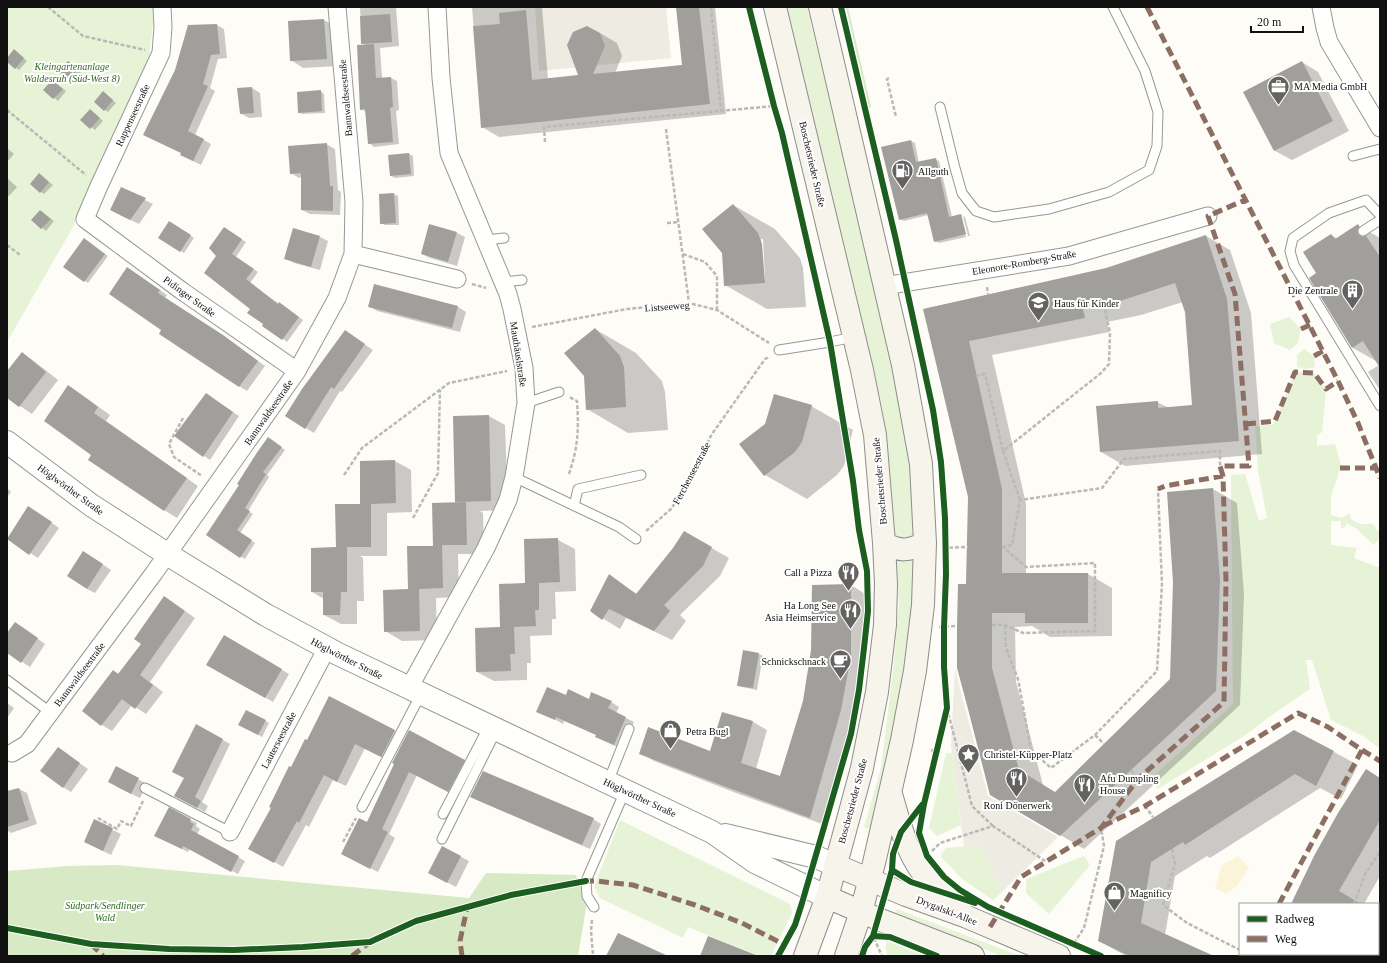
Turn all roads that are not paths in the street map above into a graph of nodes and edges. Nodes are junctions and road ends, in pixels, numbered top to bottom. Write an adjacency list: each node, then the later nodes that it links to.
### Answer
1 (162, 7): 14 (street, Rappenseestraße)
2 (337, 7): 19 (street, Bannwaldseestraße)
3 (437, 7): 18 (street, Mauthäuslstraße)
4 (775, 7): 24 (main road, Boschetsrieder Straße)
5 (820, 7): 22 (main road)
6 (1113, 7): 8 (lane)
7 (1320, 7): 9 (street)
8 (940, 107)
9 (1379, 125)
10 (1380, 149): 11 (lane)
11 (1354, 156)
12 (1380, 215): 29 (lane)
13 (1208, 216): 22 (street, Eleonore-Romberg-Straße)
14 (85, 219): 26 (street, Pidinger Straße)
15 (1380, 220): 16 (lane)
16 (1363, 231)
17 (504, 238): 18 (lane)
18 (486, 240): 23 (street, Mauthäuslstraße)
19 (353, 254): 20 (street); 26 (street, Bannwaldseestraße)
20 (457, 280)
21 (522, 280): 23 (lane)
22 (884, 286): 36 (main road)
23 (506, 288): 28 (street, Mauthäuslstraße)
24 (854, 337): 25 (lane); 35 (main road, Boschetsrieder Straße)
25 (779, 350)
26 (297, 372): 37 (street, Bannwaldseestraße)
27 (559, 392): 28 (lane)
28 (526, 403): 32 (street, Mauthäuslstraße)
29 (1380, 406)
30 (7, 442): 37 (street, Höglwörther Straße)
31 (641, 475): 33 (lane)
32 (514, 476): 33 (lane); 40 (street, Mauthäuslstraße)
33 (574, 506): 34 (lane)
34 (636, 539)
35 (884, 543): 36 (main road); 53 (main road, Boschetsrieder Straße)
36 (925, 543): 47 (main road)
37 (167, 554): 38 (street, Höglwörther Straße); 41 (street, Bannwaldseestraße)
38 (327, 648): 40 (street, Höglwörther Straße); 50 (street, Lauterseestraße)
39 (7, 680): 41 (lane)
40 (415, 691): 42 (street, Höglwörther Straße); 48 (lane)
41 (50, 712): 44 (street, Bannwaldseestraße)
42 (493, 728): 45 (street, Höglwörther Straße); 49 (lane); 52 (lane)
43 (629, 730): 45 (lane)
44 (12, 753)
45 (616, 787): 51 (street, Höglwörther Straße); 56 (lane)
46 (147, 788): 50 (lane)
47 (890, 791): 54 (main road); 58 (main road)
48 (362, 806)
49 (443, 814)
50 (230, 832)
51 (712, 832): 53 (street, Höglwörther Straße); 55 (street, Höglwörther Straße)
52 (442, 839)
53 (835, 865): 54 (main road, Drygalski-Allee); 55 (main road, Boschetsrieder Straße)
54 (869, 879): 57 (main road); 58 (main road, Drygalski-Allee)
55 (827, 897): 57 (main road, Höglwörther Straße); 60 (main road, Boschetsrieder Straße)
56 (594, 906)
57 (861, 912): 61 (main road); 62 (main road)
58 (967, 917): 59 (main road, Drygalski-Allee)
59 (1066, 950)
60 (806, 956)
61 (846, 956)
62 (973, 956)

